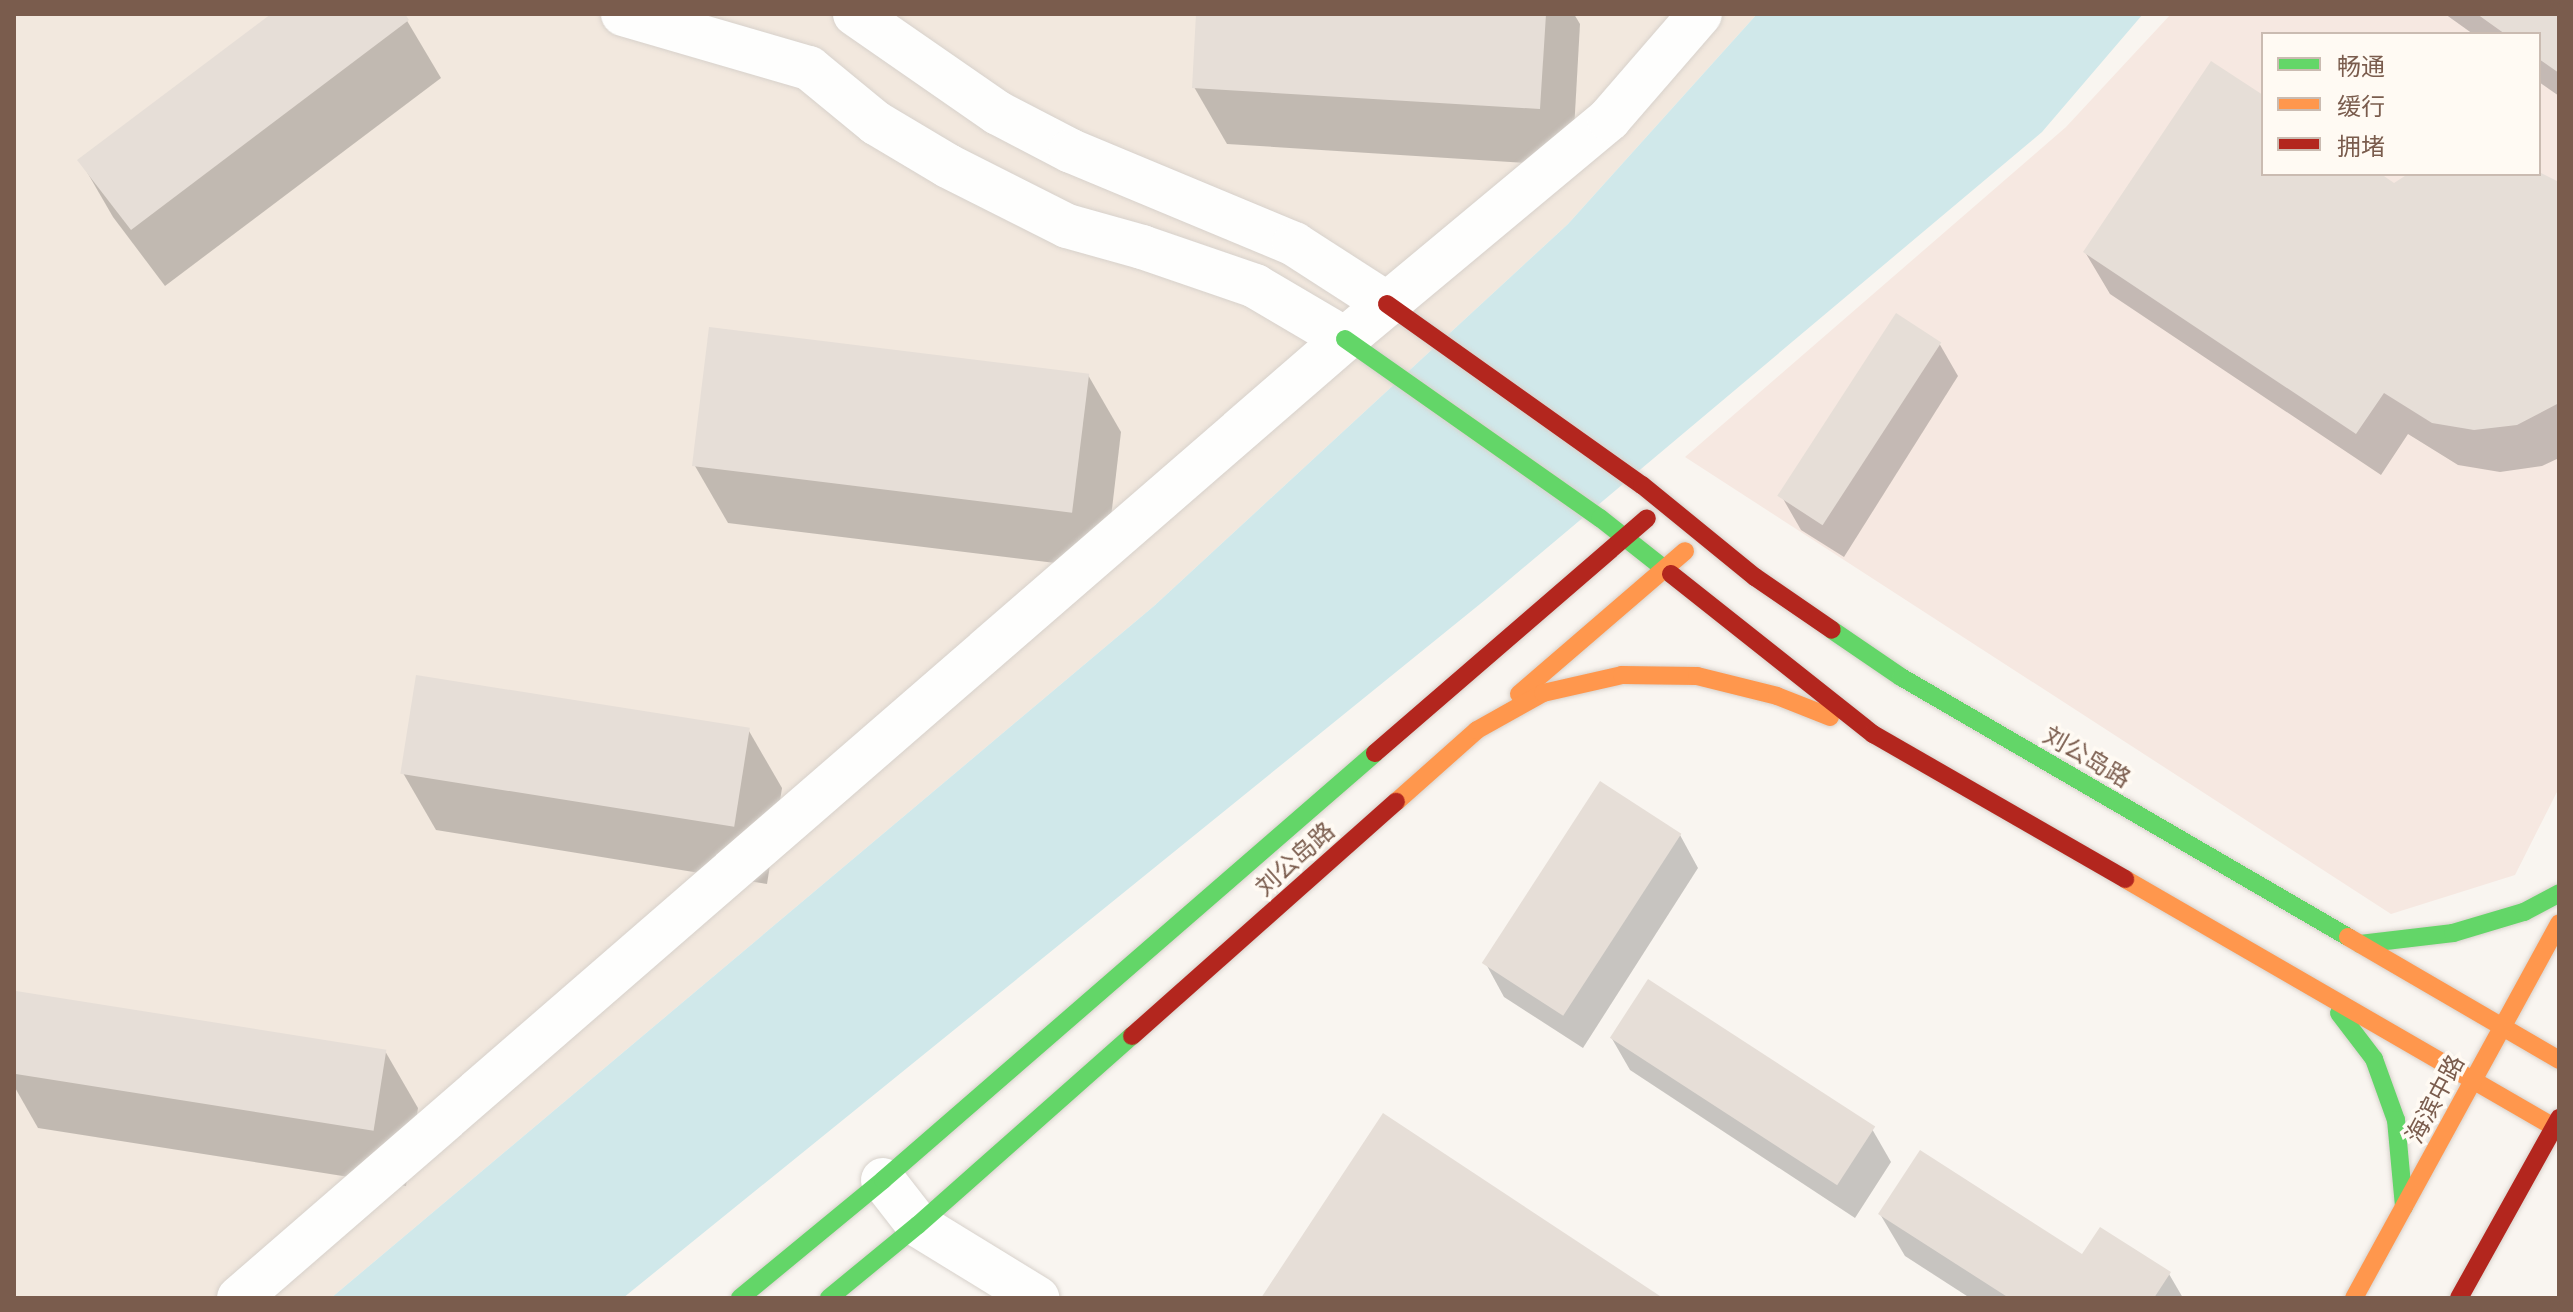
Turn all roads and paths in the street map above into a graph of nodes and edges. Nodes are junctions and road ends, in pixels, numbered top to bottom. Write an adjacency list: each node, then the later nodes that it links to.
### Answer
1 (623, 14): 5 (street)
2 (855, 14): 4 (street)
3 (1700, 14): 4 (street)
4 (1387, 304): 5 (street); 6 (main road, 刘公岛路)
5 (1345, 339): 8 (main road, 刘公岛路); 23 (street)
6 (1664, 503): 7 (main road, 刘公岛路); 8 (main road, 刘公岛路)
7 (1703, 535): 9 (main road); 14 (main road, 刘公岛路)
8 (1625, 538): 9 (main road, 刘公岛路); 20 (main road, 刘公岛路)
9 (1665, 569): 10 (main road); 11 (main road, 刘公岛路)
10 (1477, 730): 11 (main road, 刘公岛路); 22 (main road, 刘公岛路)
11 (1873, 734): 15 (main road, 刘公岛路)
12 (2559, 893): 14 (main road)
13 (2559, 923): 16 (main road, 海滨中路)
14 (2360, 944): 16 (main road, 刘公岛路)
15 (2328, 998): 18 (main road, 刘公岛路); 21 (main road)
16 (2502, 1026): 17 (main road, 刘公岛路); 18 (main road, 海滨中路)
17 (2559, 1060)
18 (2473, 1082): 19 (main road, 刘公岛路); 21 (main road, 海滨中路)
19 (2557, 1125): 28 (main road)
20 (883, 1180): 22 (street); 24 (main road, 刘公岛路)
21 (2404, 1207): 27 (main road, 海滨中路)
22 (918, 1225): 25 (main road, 刘公岛路); 26 (street)
23 (239, 1298)
24 (740, 1298)
25 (829, 1298)
26 (1037, 1298)
27 (2354, 1298)
28 (2459, 1298)

